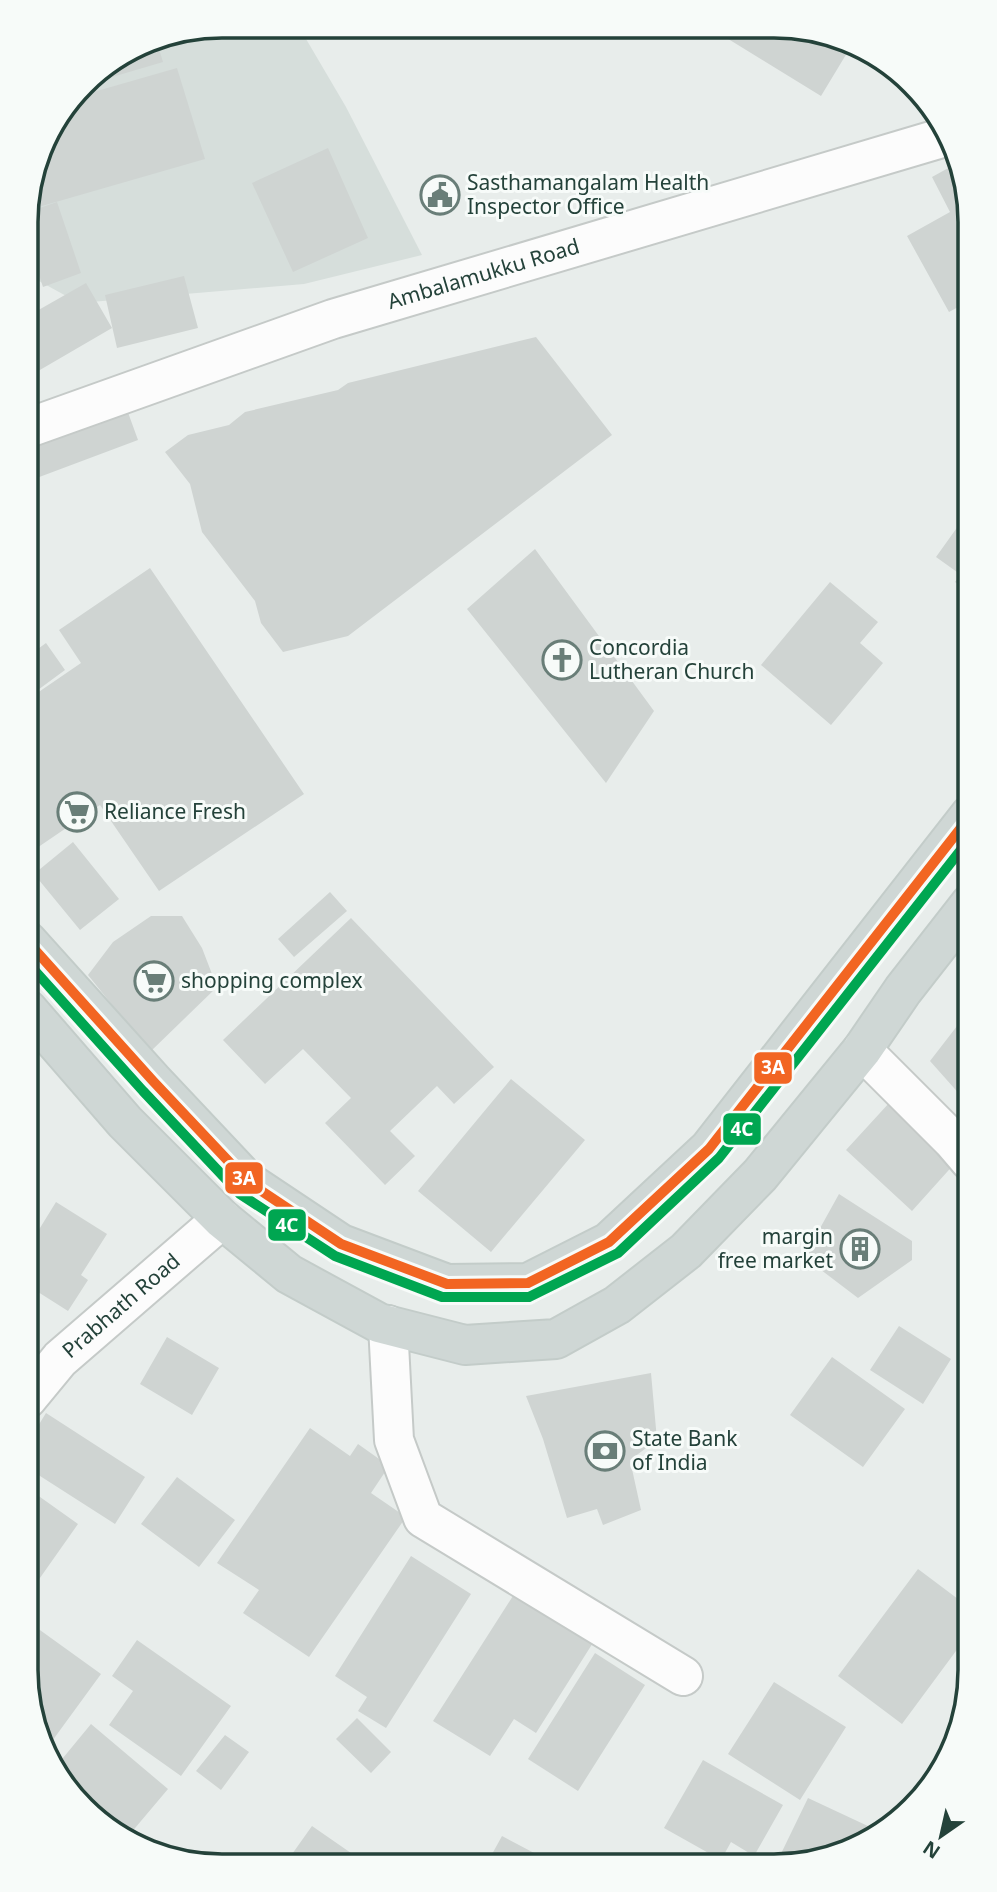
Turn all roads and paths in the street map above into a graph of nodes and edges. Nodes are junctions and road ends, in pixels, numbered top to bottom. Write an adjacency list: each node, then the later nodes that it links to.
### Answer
1 (939, 139): 2 (street, Ambalamukku Road)
2 (39, 424)
3 (958, 831): 6 (main road)
4 (958, 920): 7 (main road)
5 (39, 954): 10 (main road)
6 (859, 957): 7 (main road); 10 (main road)
7 (903, 990): 9 (main road)
8 (39, 1023): 11 (main road)
9 (862, 1050): 12 (street); 14 (main road)
10 (153, 1081): 11 (main road)
11 (125, 1122): 13 (main road)
12 (958, 1147)
13 (222, 1219): 14 (main road); 15 (street, Prabhath Road)
14 (388, 1325): 16 (street)
15 (39, 1384)
16 (682, 1676)

